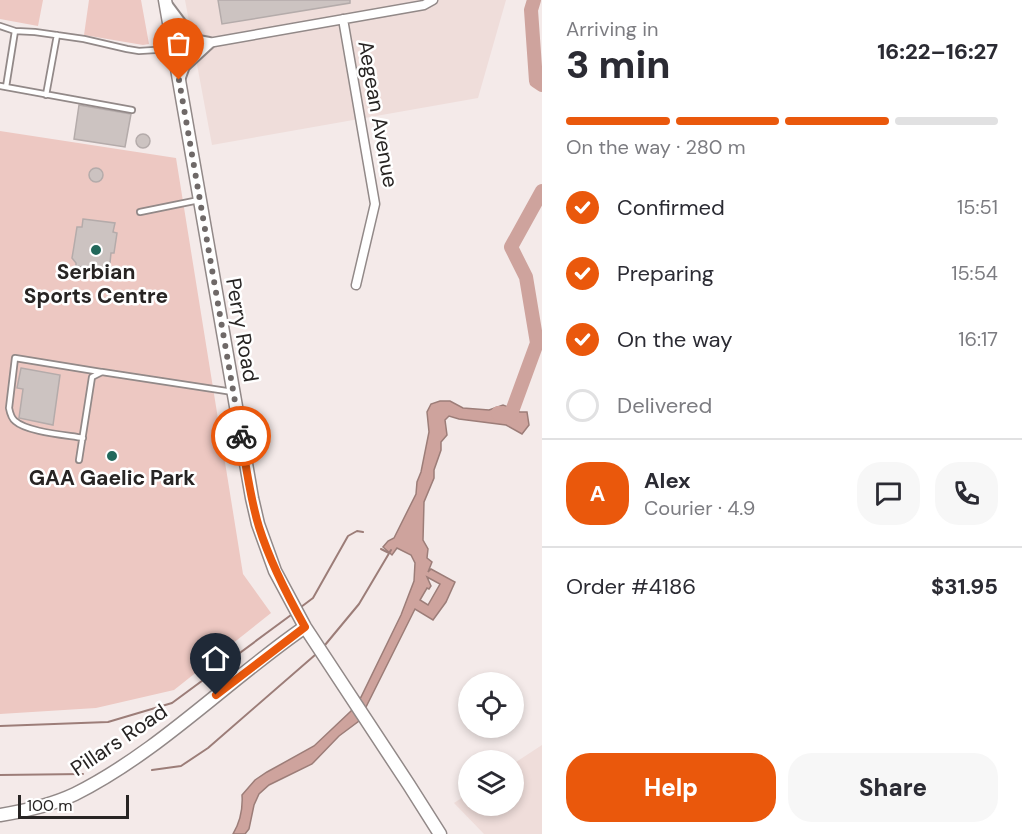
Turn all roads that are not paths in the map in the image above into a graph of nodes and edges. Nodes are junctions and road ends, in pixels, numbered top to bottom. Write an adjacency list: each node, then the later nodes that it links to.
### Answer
1 (432, 0): 3 (street)
2 (165, 2): 7 (street); 8 (main road, Perry Road)
3 (344, 19): 7 (street); 15 (street, Aegean Avenue)
4 (0, 27): 5 (lane)
5 (15, 32): 6 (lane); 10 (lane)
6 (57, 35): 8 (lane); 11 (lane)
7 (209, 43): 8 (street); 9 (street)
8 (174, 49): 9 (main road, Perry Road)
9 (179, 80): 13 (main road, Perry Road)
10 (3, 86): 11 (lane)
11 (46, 95): 12 (lane)
12 (132, 110)
13 (199, 200): 14 (lane); 17 (main road, Perry Road)
14 (140, 212)
15 (356, 285)
16 (102, 372): 17 (lane); 18 (lane); 18 (lane)
17 (233, 393): 20 (main road, Perry Road)
18 (83, 438): 19 (lane)
19 (79, 460)
20 (305, 627): 21 (main road, Perry Road); 22 (main road, Pillars Road)
21 (421, 803): 23 (main road, Perry Road); 24 (main road, Perry Road)
22 (0, 815)
23 (440, 834)
24 (448, 834)

